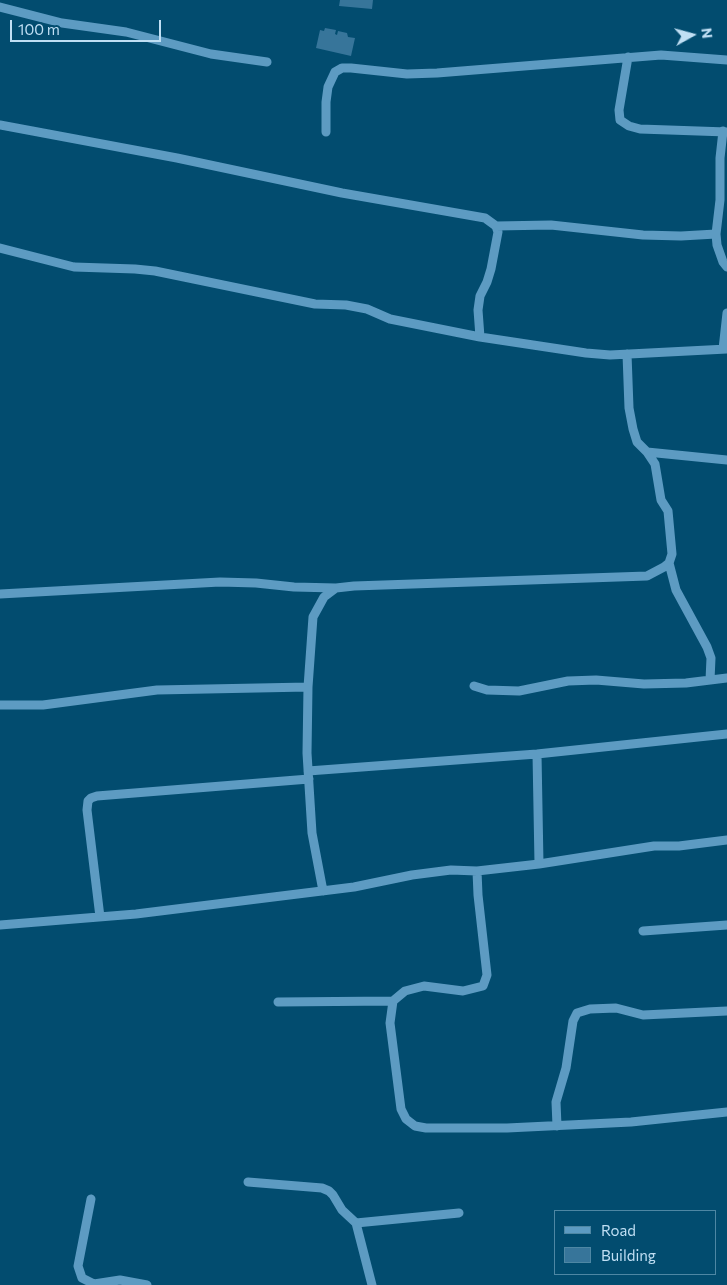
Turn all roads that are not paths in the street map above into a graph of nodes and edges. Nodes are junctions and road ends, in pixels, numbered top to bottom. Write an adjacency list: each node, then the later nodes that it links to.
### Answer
1 (0, 7): 4 (street)
2 (628, 56): 3 (street); 6 (street); 7 (street)
3 (727, 60)
4 (268, 62)
5 (0, 125): 8 (street)
6 (326, 132)
7 (725, 132): 9 (street)
8 (496, 226): 9 (street); 13 (street)
9 (716, 234): 11 (street)
10 (0, 248): 13 (street)
11 (727, 267)
12 (727, 313): 14 (street)
13 (480, 337): 15 (street)
14 (725, 349): 15 (street)
15 (627, 354): 16 (street)
16 (647, 452): 17 (street); 18 (street)
17 (727, 460)
18 (669, 563): 19 (street); 22 (street)
19 (336, 588): 20 (street); 24 (street)
20 (0, 594)
21 (727, 678): 22 (street)
22 (710, 680): 23 (street)
23 (474, 686)
24 (308, 687): 25 (street); 28 (street)
25 (0, 705)
26 (727, 734): 27 (street)
27 (537, 754): 28 (street); 30 (street)
28 (309, 775): 32 (street); 33 (street)
29 (727, 840): 30 (street)
30 (539, 864): 31 (street)
31 (477, 871): 32 (street); 37 (street)
32 (323, 891): 33 (street)
33 (100, 916): 34 (street)
34 (0, 925)
35 (727, 925): 36 (street)
36 (642, 931)
37 (393, 1001): 38 (street); 41 (street)
38 (278, 1002)
39 (727, 1012): 41 (street)
40 (727, 1112): 41 (street)
41 (557, 1126)
42 (248, 1182): 45 (street)
43 (91, 1199): 46 (street)
44 (459, 1214): 45 (street)
45 (356, 1223): 47 (street)
46 (147, 1285)
47 (372, 1285)

